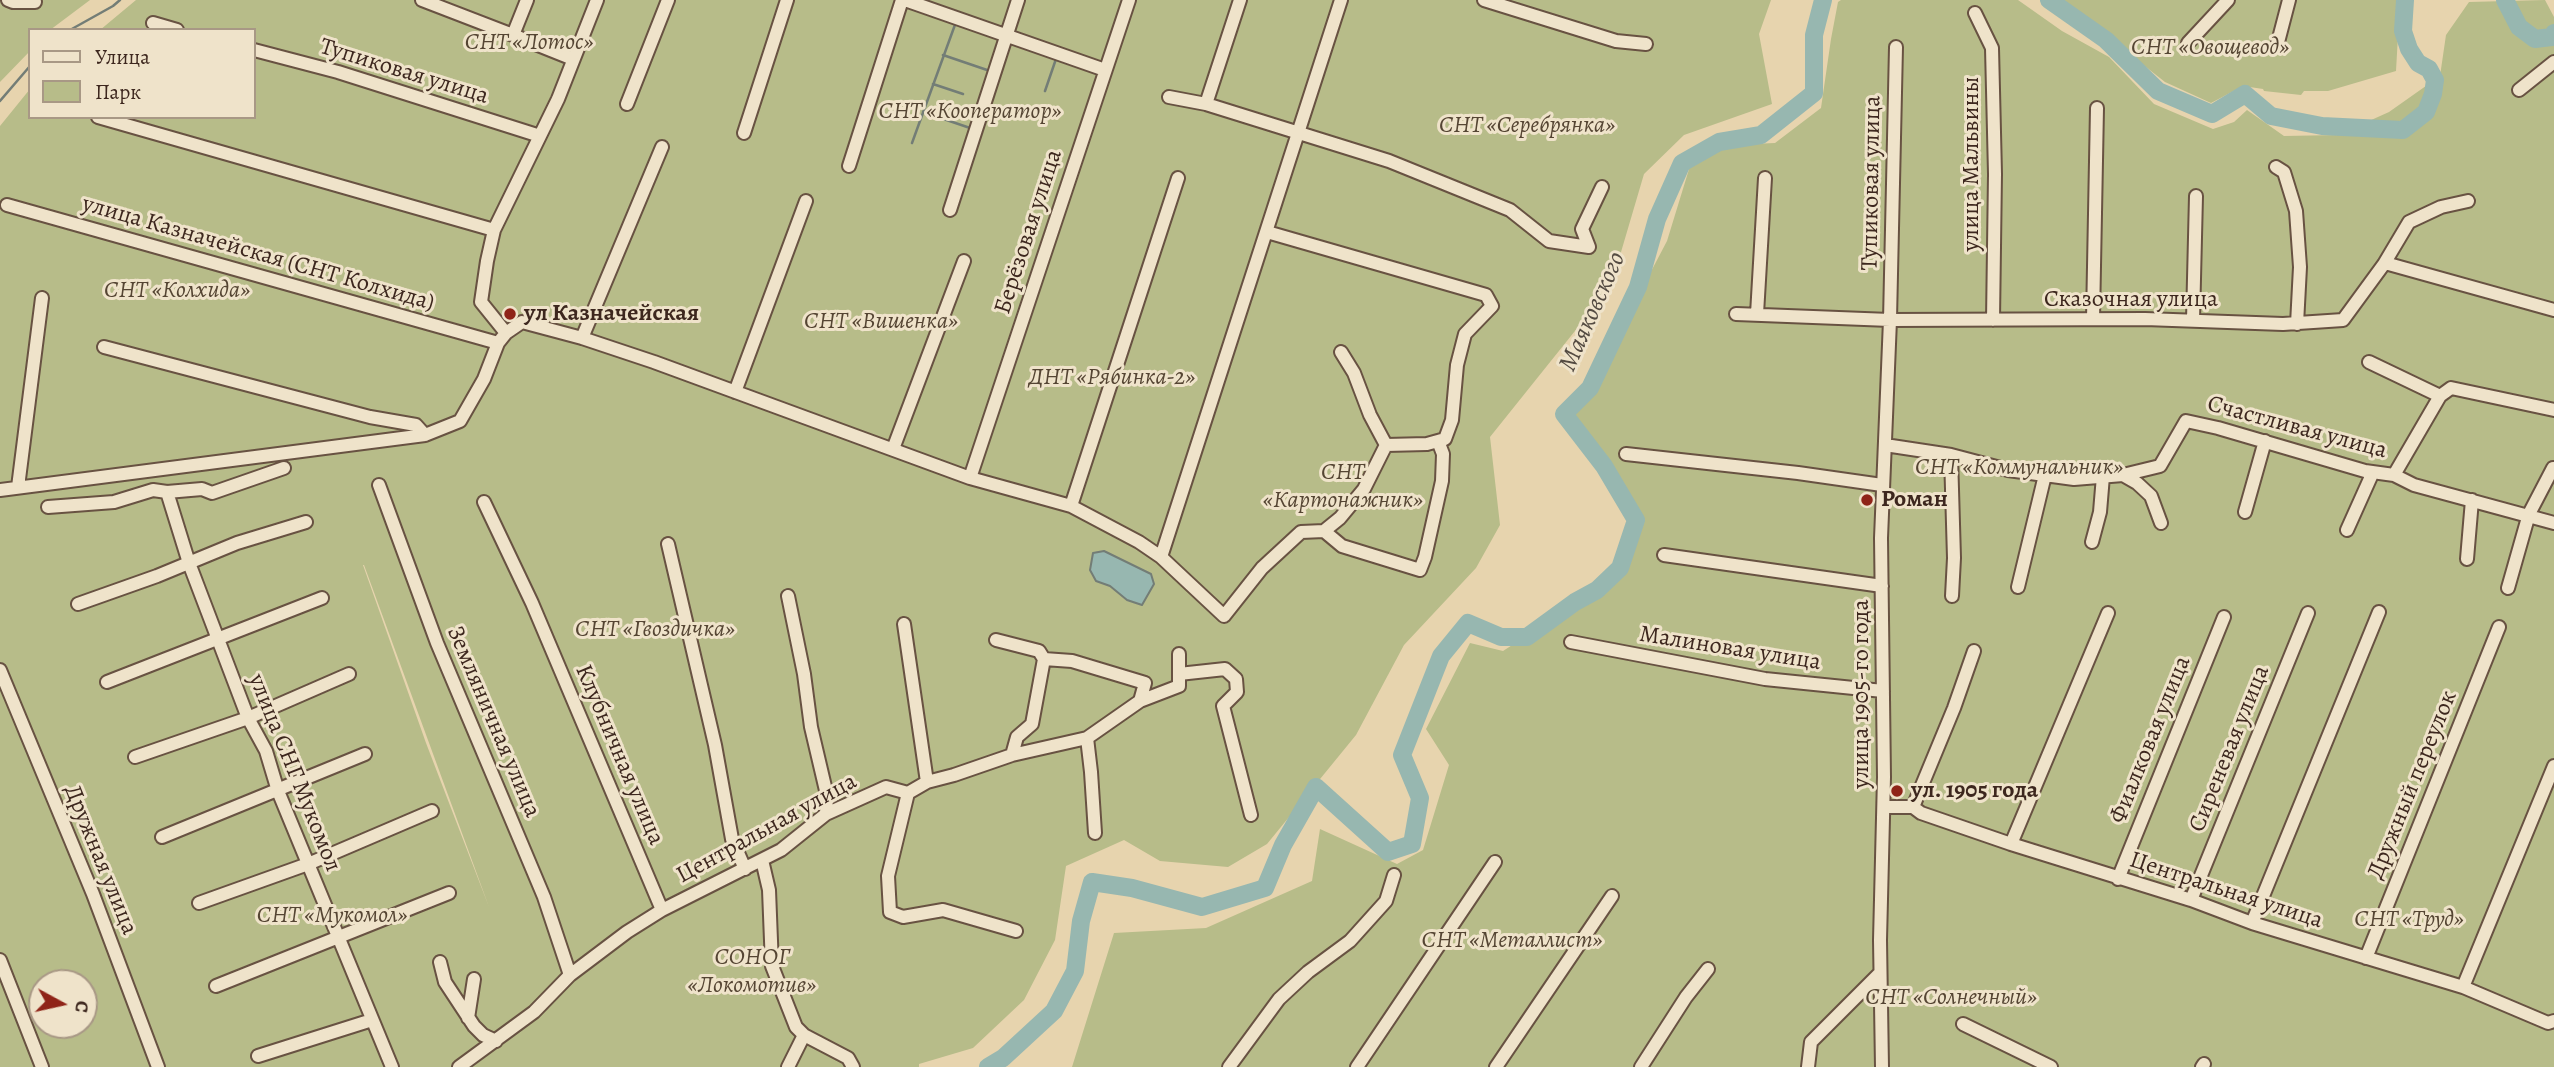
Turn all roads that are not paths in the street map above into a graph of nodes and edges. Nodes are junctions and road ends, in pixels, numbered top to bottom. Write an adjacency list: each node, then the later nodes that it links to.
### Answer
1 (8, 0): 15 (street)
2 (424, 0): 19 (street)
3 (527, 0): 19 (street)
4 (597, 0): 26 (street)
5 (668, 0): 31 (street)
6 (788, 0): 36 (street)
7 (903, 0): 20 (street); 39 (street)
8 (1018, 0): 20 (street)
9 (1129, 0): 28 (street, Берёзовая улица)
10 (1240, 0): 32 (street)
11 (1341, 0): 35 (street)
12 (1484, 0): 22 (street)
13 (2228, 0): 21 (street)
14 (2289, 0): 23 (street)
15 (36, 2)
16 (1975, 13): 59 (street, улица Мальвины)
17 (153, 23): 18 (street)
18 (170, 28)
19 (513, 35): 26 (street)
20 (1007, 35): 28 (street); 48 (street)
21 (2188, 43)
22 (1646, 44)
23 (2277, 46)
24 (1896, 47): 58 (street, Тупиковая улица)
25 (256, 51): 37 (street, Тупиковая улица)
26 (573, 59): 37 (street)
27 (2554, 62): 29 (street)
28 (1105, 70): 85 (street, Берёзовая улица)
29 (2519, 90)
30 (1169, 97): 32 (street)
31 (627, 104)
32 (1206, 104): 35 (street)
33 (2096, 108): 57 (street)
34 (105, 119): 49 (street)
35 (1298, 132): 43 (street); 50 (street)
36 (744, 133)
37 (541, 136): 49 (street)
38 (662, 147): 63 (street)
39 (849, 166)
40 (2276, 167): 61 (street)
41 (1178, 178): 93 (street)
42 (1765, 178): 56 (street)
43 (1602, 187)
44 (2196, 196): 60 (street)
45 (806, 201): 67 (street)
46 (2468, 201): 52 (street, Сказочная улица)
47 (7, 205): 62 (street, улица Казначейская (СНТ Колхида))
48 (950, 211)
49 (494, 230): 62 (street)
50 (1266, 232): 71 (street); 105 (street)
51 (964, 261): 75 (street)
52 (2385, 262): 54 (street); 61 (street, Сказочная улица)
53 (42, 298): 88 (street)
54 (2554, 310)
55 (1736, 314): 56 (street, Сказочная улица)
56 (1757, 314): 58 (street, Сказочная улица)
57 (2093, 319): 59 (street, Сказочная улица); 60 (street, Сказочная улица)
58 (1890, 320): 59 (street, Сказочная улица); 74 (street, улица 1905-го года)
59 (1993, 320)
60 (2193, 320): 61 (street, Сказочная улица)
61 (2297, 324)
62 (502, 338): 63 (street); 70 (street)
63 (582, 338): 67 (street)
64 (104, 347): 70 (street)
65 (1341, 352): 73 (street)
66 (2369, 362): 68 (street)
67 (735, 392): 75 (street)
68 (2440, 396): 69 (street); 83 (street)
69 (2554, 410)
70 (425, 435): 88 (street)
71 (1438, 441): 73 (street); 101 (street)
72 (2265, 441): 80 (street, Счастливая улица); 82 (street, Счастливая улица); 95 (street)
73 (1385, 445): 101 (street)
74 (1885, 446): 77 (street, Счастливая улица); 87 (street, улица 1905-го года)
75 (893, 449): 85 (street)
76 (1626, 454): 87 (street)
77 (1951, 455): 81 (street, Счастливая улица); 112 (street)
78 (284, 468): 90 (street)
79 (2553, 468): 96 (street)
80 (2373, 472): 83 (street, Счастливая улица); 100 (street)
81 (2045, 475): 84 (street, Счастливая улица); 109 (street)
82 (2123, 475): 84 (street, Счастливая улица); 98 (street)
83 (2394, 475): 91 (street, Счастливая улица)
84 (2103, 476): 102 (street)
85 (970, 478): 93 (street)
86 (379, 485): 169 (street, Земляничная улица)
87 (1882, 485): 108 (street, улица 1905-го года)
88 (18, 487): 89 (street)
89 (0, 490)
90 (167, 492): 94 (street); 107 (street, улица СНГ Мукомол)
91 (2472, 500): 96 (street, Счастливая улица); 106 (street)
92 (484, 502): 160 (street, Клубничная улица)
93 (1071, 506): 105 (street)
94 (48, 507)
95 (2245, 512)
96 (2529, 514): 99 (street, Счастливая улица); 110 (street)
97 (306, 522): 107 (street)
98 (2161, 523)
99 (2554, 523)
100 (2347, 530)
101 (1324, 531): 105 (street)
102 (2092, 542)
103 (668, 544): 153 (street)
104 (1664, 555): 108 (street)
105 (1161, 557)
106 (2467, 559)
107 (189, 563): 114 (street); 121 (street, улица СНГ Мукомол)
108 (1882, 586): 131 (street, улица 1905-го года)
109 (2018, 587)
110 (2508, 588)
111 (788, 596): 145 (street)
112 (1952, 596)
113 (322, 598): 121 (street)
114 (78, 604)
115 (2379, 612): 161 (street)
116 (2108, 613): 149 (street)
117 (2308, 613): 158 (street, Сиреневая улица)
118 (2224, 617): 155 (street, Фиалковая улица)
119 (904, 624): 139 (street)
120 (2499, 627): 164 (street, Дружный переулок)
121 (219, 639): 130 (street); 133 (street, улица СНГ Мукомол)
122 (996, 640): 126 (street)
123 (1571, 642): 131 (street, Малиновая улица)
124 (1973, 651): 143 (street)
125 (1179, 654): 129 (street)
126 (1044, 659): 132 (street); 136 (street)
127 (0, 670): 181 (street, Дружная улица)
128 (349, 674): 133 (street)
129 (1179, 674): 132 (street); 146 (street)
130 (107, 682)
131 (1883, 691): 142 (street, улица 1905-го года)
132 (1140, 701): 134 (street)
133 (248, 718): 137 (street); 140 (street, улица СНГ Мукомол)
134 (1087, 738): 136 (street); 147 (street)
135 (365, 754): 140 (street)
136 (1012, 755): 139 (street)
137 (135, 757)
138 (2554, 766): 172 (street)
139 (927, 782): 141 (street)
140 (278, 791): 148 (street); 152 (street, улица СНГ Мукомол)
141 (908, 793): 145 (street, Центральная улица); 162 (street)
142 (1884, 807): 143 (street, Центральная улица); 168 (street, улица 1905-го года)
143 (1913, 807): 149 (street, Центральная улица)
144 (432, 811): 152 (street)
145 (826, 814): 150 (street, Центральная улица)
146 (1251, 815)
147 (1095, 833)
148 (162, 837)
149 (2011, 844): 155 (street, Центральная улица)
150 (762, 860): 153 (street, Центральная улица); 177 (street)
151 (1495, 862): 187 (street)
152 (308, 864): 159 (street); 163 (street, улица СНГ Мукомол)
153 (745, 869): 160 (street, Центральная улица)
154 (1394, 875): 186 (street)
155 (2118, 878): 158 (street, Центральная улица)
156 (449, 893): 163 (street)
157 (1612, 896): 188 (street)
158 (2191, 900): 161 (street, Центральная улица)
159 (199, 903)
160 (662, 911): 169 (street, Центральная улица)
161 (2252, 923): 164 (street, Центральная улица)
162 (1016, 931)
163 (338, 936): 171 (street); 174 (street, улица СНГ Мукомол)
164 (2366, 958): 172 (street, Центральная улица)
165 (0, 960): 180 (street)
166 (439, 962): 173 (street)
167 (1708, 969): 189 (street)
168 (1880, 973): 190 (street); 191 (street, улица 1905-го года)
169 (570, 975): 178 (street, Центральная улица)
170 (474, 979): 173 (street)
171 (216, 986)
172 (2463, 987): 175 (street, Центральная улица)
173 (468, 1018): 178 (street)
174 (372, 1020): 179 (street); 182 (street, улица СНГ Мукомол)
175 (2554, 1021)
176 (1963, 1024): 192 (street)
177 (804, 1035): 184 (street); 185 (street)
178 (496, 1041): 183 (street, Центральная улица)
179 (258, 1056)
180 (42, 1067)
181 (158, 1067)
182 (392, 1067)
183 (458, 1067)
184 (788, 1067)
185 (853, 1067)
186 (1228, 1067)
187 (1357, 1067)
188 (1496, 1067)
189 (1641, 1067)
190 (1808, 1067)
191 (1882, 1067)
192 (2051, 1067)

